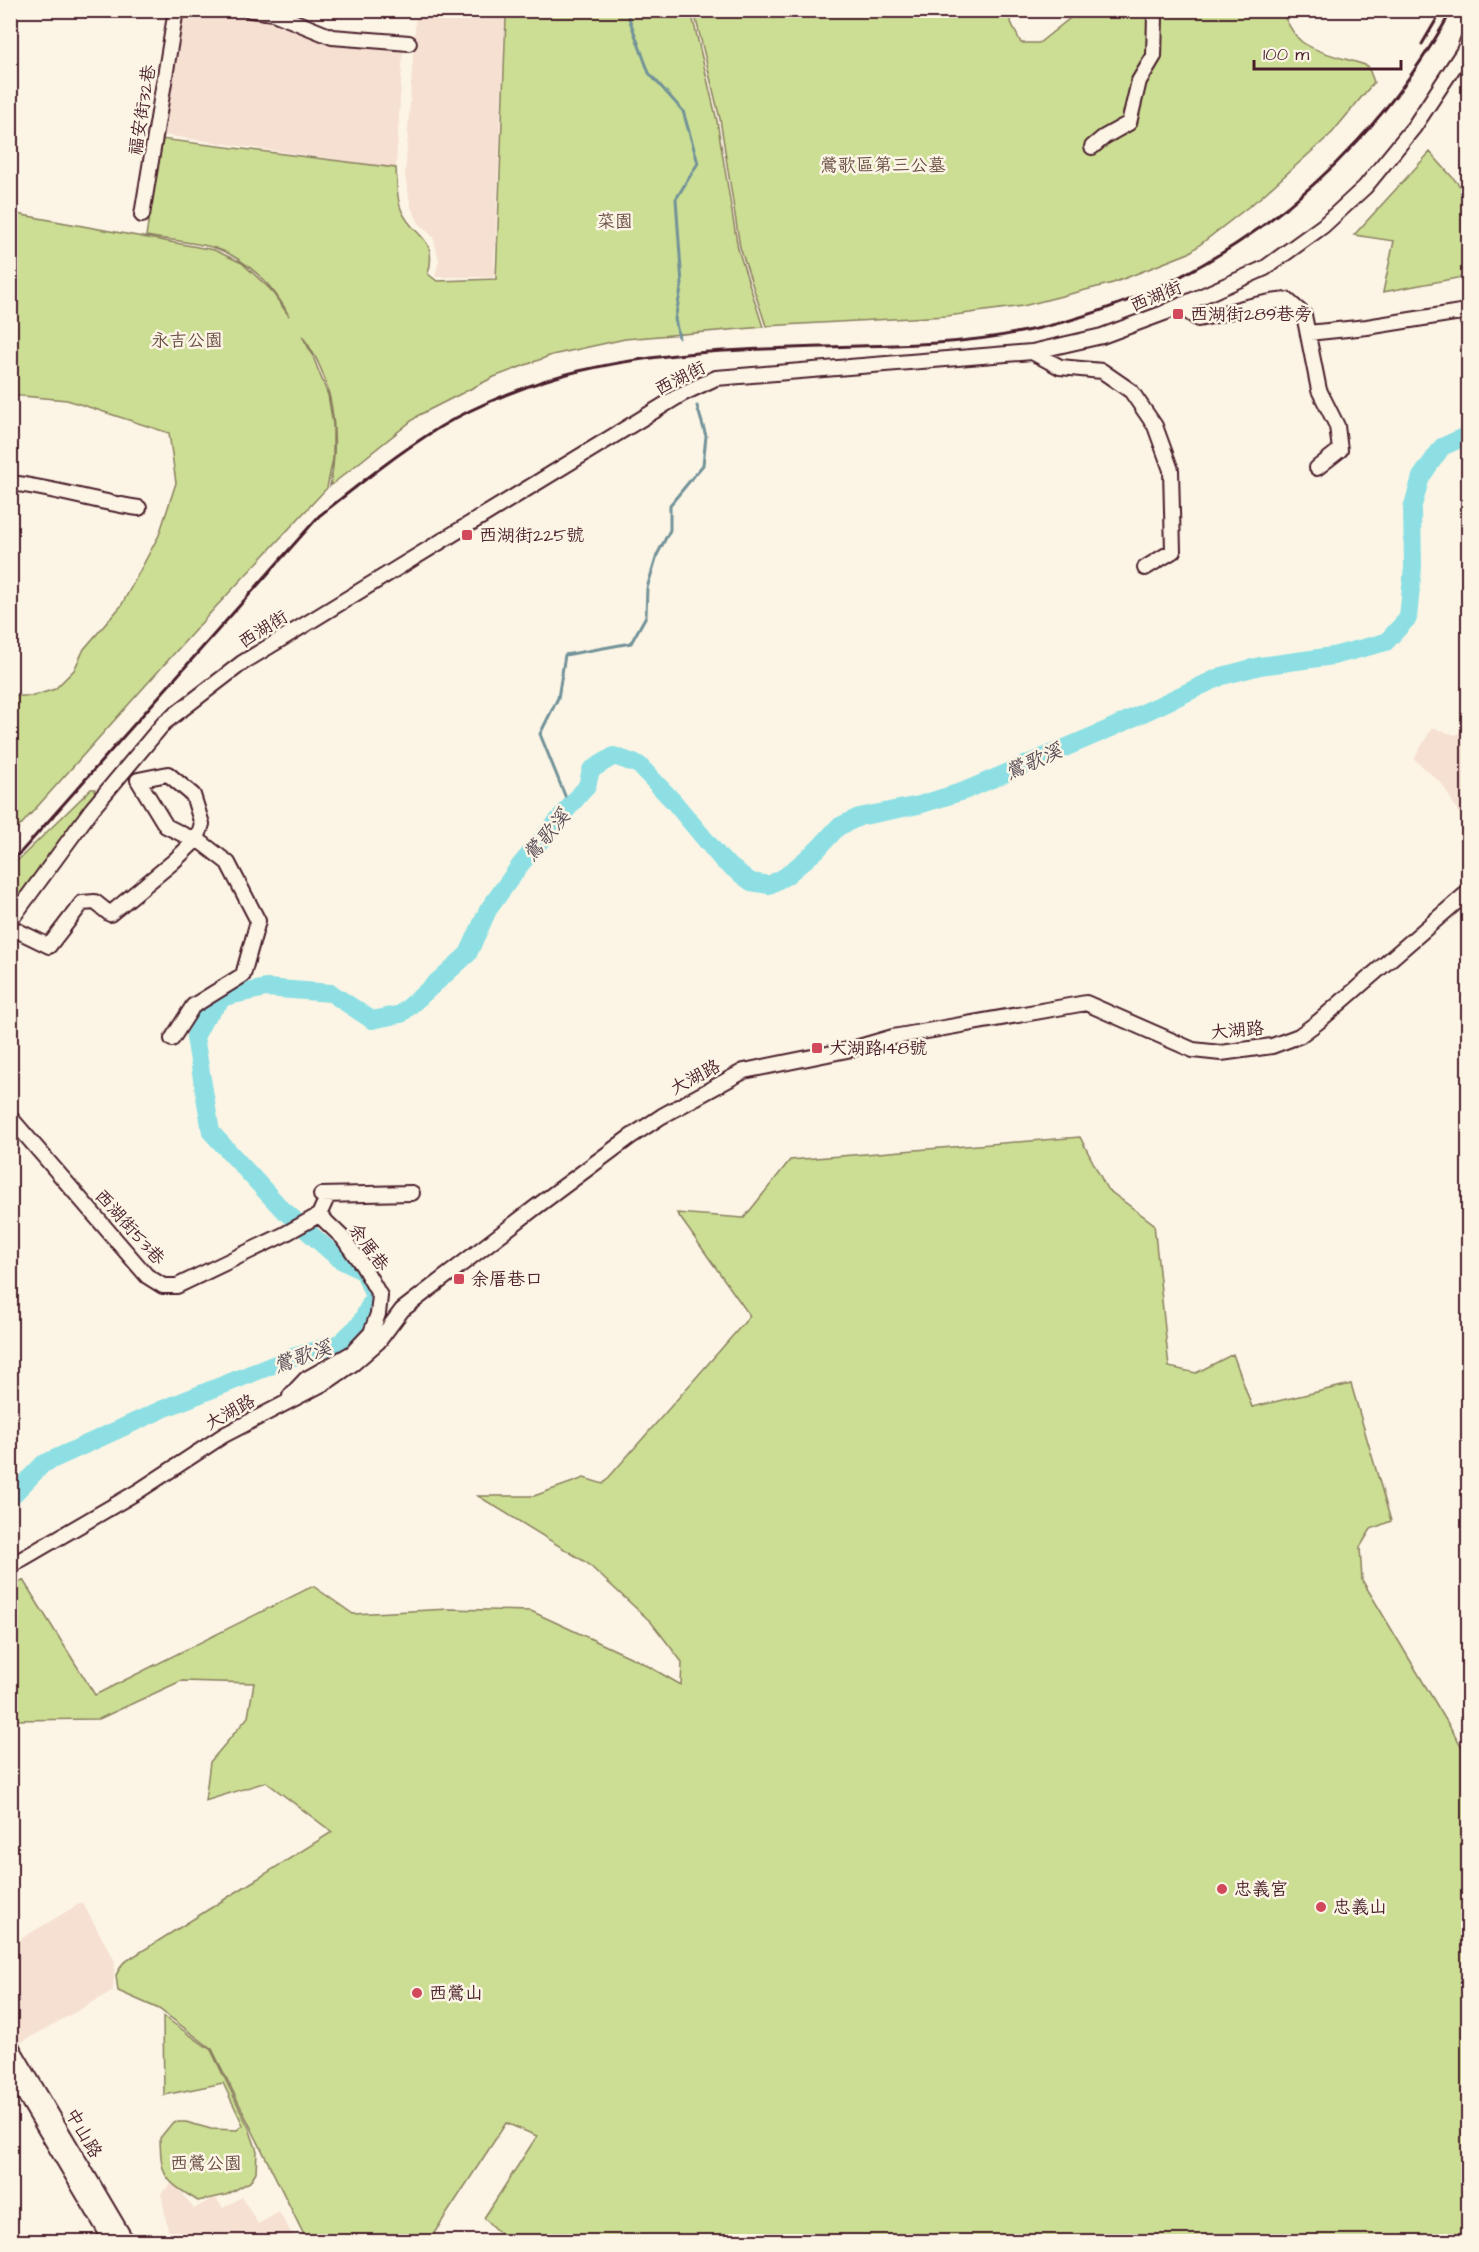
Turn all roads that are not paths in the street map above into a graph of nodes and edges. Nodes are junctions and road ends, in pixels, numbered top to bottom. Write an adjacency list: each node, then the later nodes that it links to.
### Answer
1 (176, 10): 7 (street, 福安街32巷)
2 (250, 10): 5 (street)
3 (1157, 10): 6 (street)
4 (1468, 40): 8 (street, 西湖街)
5 (409, 43)
6 (1092, 147)
7 (142, 215)
8 (1180, 306): 10 (street); 11 (street, 西湖街)
9 (1468, 322): 10 (street)
10 (1308, 333): 12 (street)
11 (1032, 352): 15 (street); 18 (street, 西湖街)
12 (1317, 468)
13 (10, 483): 14 (street)
14 (139, 508)
15 (1145, 568)
16 (197, 839): 16 (street); 19 (street); 20 (street)
17 (1468, 892): 24 (street, 大湖路)
18 (10, 921)
19 (10, 927)
20 (172, 1039)
21 (10, 1117): 23 (street, 西湖街53巷)
22 (412, 1193): 23 (street, 余厝巷)
23 (319, 1215): 24 (street, 余厝巷)
24 (282, 1404): 25 (street, 大湖路)
25 (10, 1566)
26 (10, 2044): 29 (street, 中山路)
27 (10, 2070): 28 (street, 中山路)
28 (112, 2241)
29 (127, 2241)

